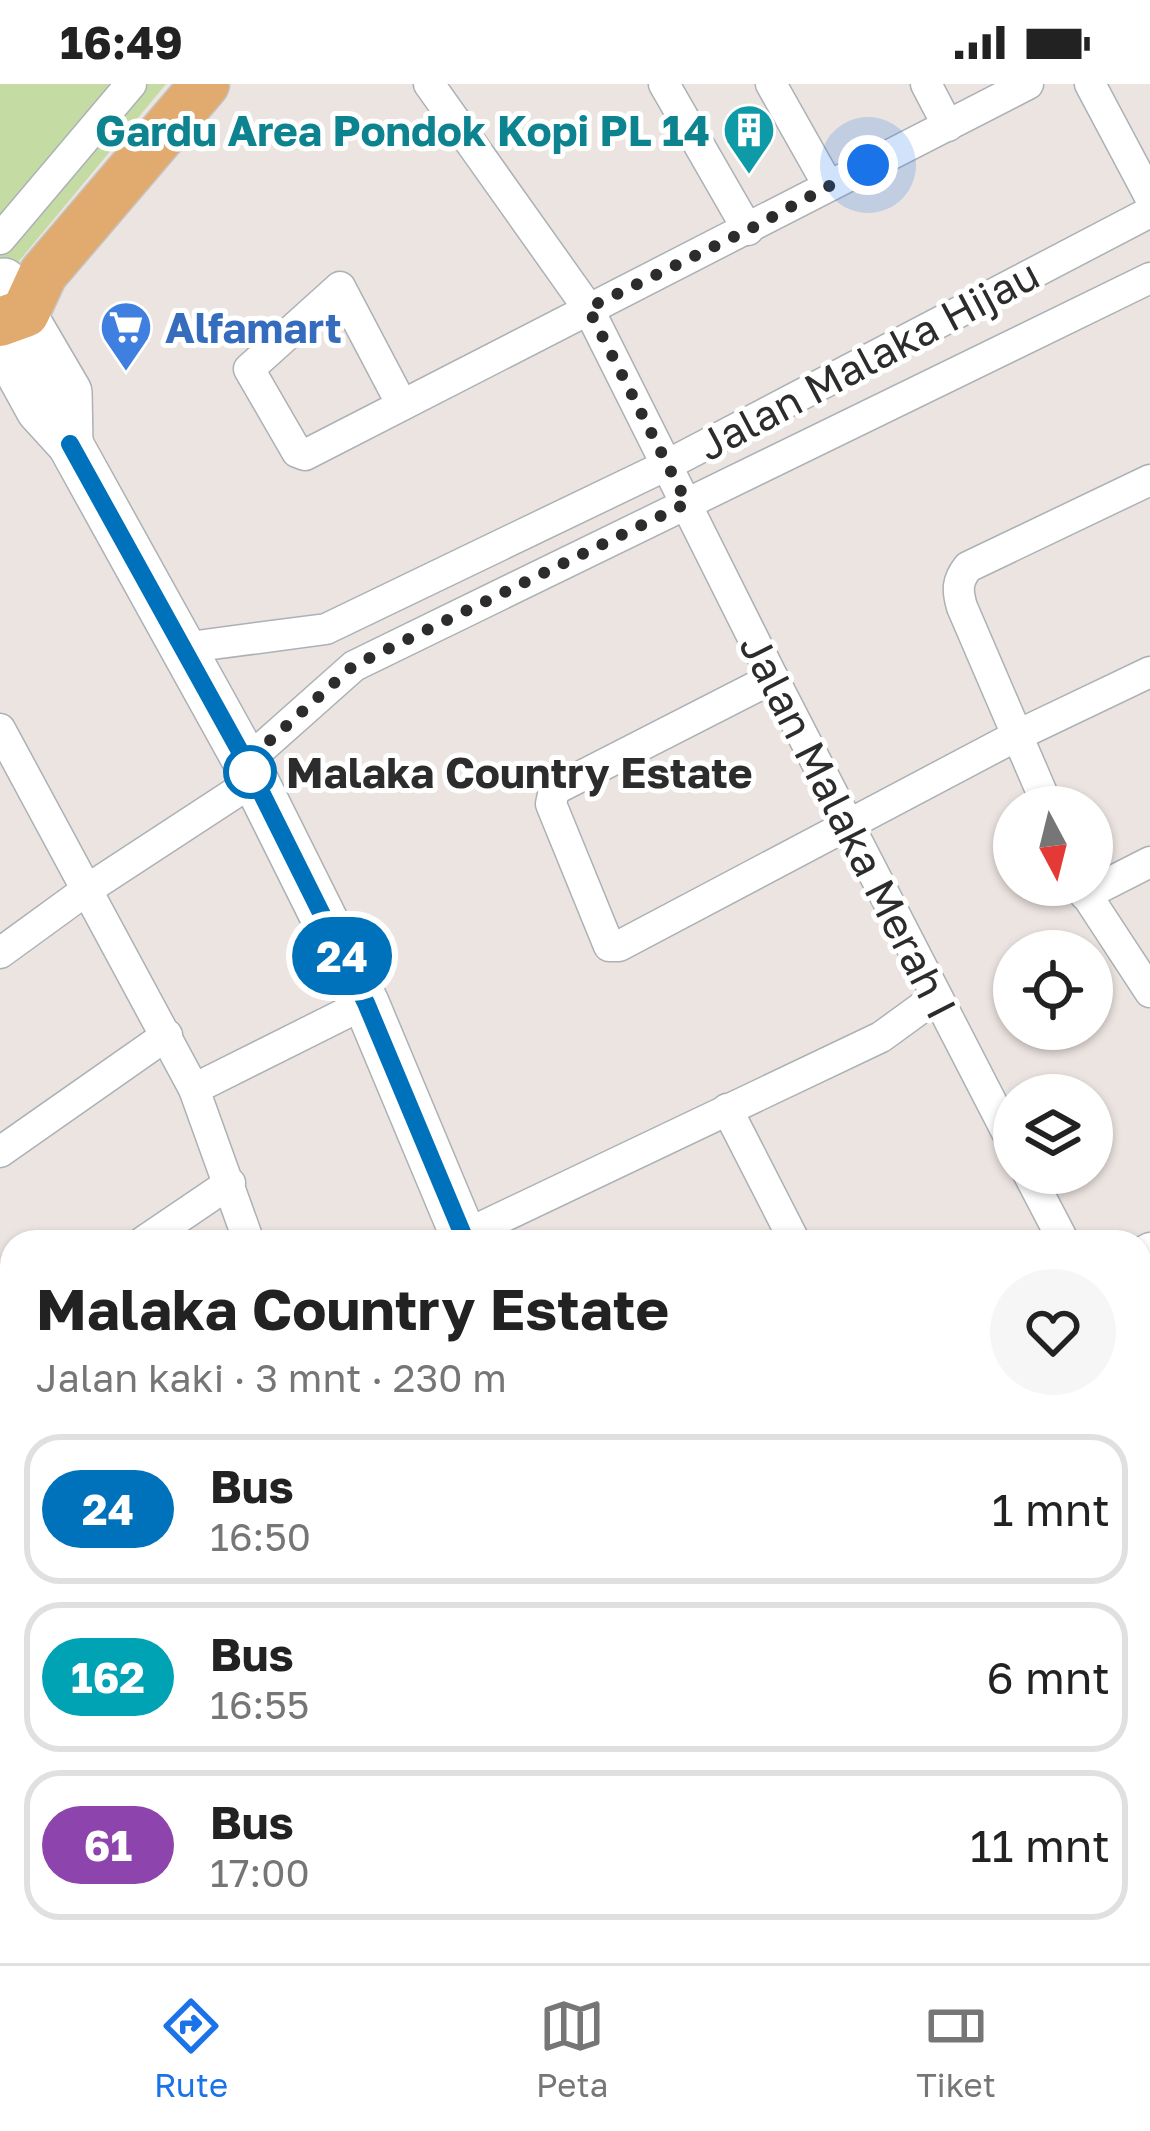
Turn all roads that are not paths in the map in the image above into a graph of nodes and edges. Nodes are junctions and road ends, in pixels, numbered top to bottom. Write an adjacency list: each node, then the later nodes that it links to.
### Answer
1 (131, 84): 16 (street)
2 (166, 84): 16 (main road)
3 (205, 84): 16 (main road)
4 (429, 84): 17 (street, Jalan Malaka Merah I)
5 (664, 84): 14 (street)
6 (771, 84): 11 (street)
7 (926, 84): 10 (street)
8 (1028, 84): 10 (street)
9 (1090, 84): 12 (street)
10 (948, 126): 11 (street)
11 (828, 185): 14 (street)
12 (1150, 197)
13 (1150, 212): 18 (street, Jalan Malaka Hijau)
14 (748, 230): 17 (street)
15 (1150, 278): 19 (street, Jalan Malaka Hijau)
16 (5, 297): 25 (main road)
17 (588, 308): 20 (street); 21 (street, Jalan Malaka Merah I)
18 (924, 330): 19 (street); 21 (street, Jalan Malaka Hijau)
19 (951, 375): 23 (street, Jalan Malaka Hijau)
20 (401, 403): 20 (street)
21 (667, 465): 23 (street, Jalan Malaka Merah I); 24 (street, Jalan Malaka Hijau)
22 (1150, 480): 29 (street)
23 (687, 503): 26 (street, Jalan Malaka Hijau); 28 (street, Jalan Malaka Merah I)
24 (328, 626): 25 (street, Jalan Malaka Hijau); 26 (street)
25 (182, 648): 31 (main road)
26 (350, 671): 31 (street, Jalan Malaka Hijau)
27 (1150, 672): 29 (street)
28 (773, 678): 33 (street, Jalan Malaka Merah I); 33 (street)
29 (1018, 735): 32 (street); 33 (street)
30 (4, 747): 36 (street)
31 (250, 772): 36 (street, Jalan Malaka Hijau); 41 (main road)
32 (1039, 786)
33 (850, 826): 40 (street, Jalan Malaka Merah I)
34 (1150, 862): 35 (street)
35 (1113, 877)
36 (88, 889): 38 (street, Jalan Malaka Hijau); 42 (street)
37 (1094, 906): 39 (street)
38 (0, 953)
39 (1150, 992)
40 (936, 997): 44 (street, Jalan Malaka Merah I); 45 (street)
41 (366, 1003): 43 (street); 51 (main road)
42 (167, 1035): 43 (street); 46 (street)
43 (194, 1089): 47 (street)
44 (993, 1106)
45 (727, 1109): 52 (street); 53 (street)
46 (0, 1152)
47 (230, 1183): 49 (street); 50 (street)
48 (1039, 1194): 54 (street)
49 (161, 1230)
50 (245, 1230)
51 (456, 1230)
52 (480, 1230)
53 (789, 1230)
54 (1058, 1230)

